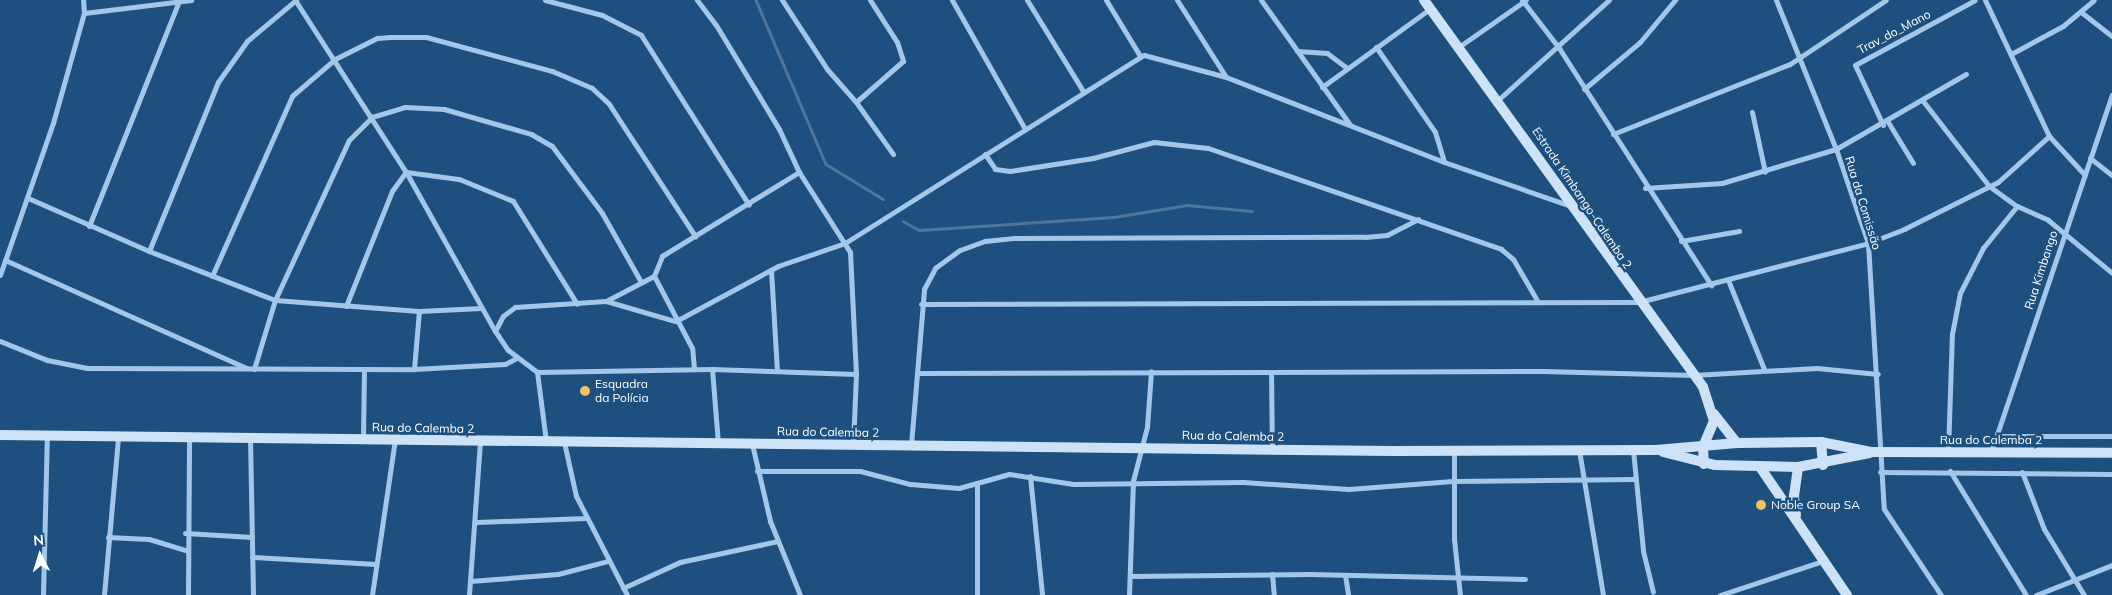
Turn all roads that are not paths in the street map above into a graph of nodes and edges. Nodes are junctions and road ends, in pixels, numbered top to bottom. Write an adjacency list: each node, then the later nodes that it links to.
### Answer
1 (83, 0): 24 (street)
2 (191, 0): 21 (street)
3 (295, 0): 33 (street); 76 (street)
4 (546, 0): 65 (street)
5 (697, 0): 58 (street)
6 (782, 0): 43 (street)
7 (870, 0): 43 (street)
8 (952, 0): 48 (street)
9 (1027, 0): 39 (street)
10 (1106, 0): 31 (street)
11 (1177, 0): 36 (street)
12 (1261, 0): 29 (street)
13 (1609, 0): 28 (street)
14 (1675, 0): 38 (street)
15 (1776, 0): 32 (street, Rua da Comissão)
16 (1886, 0): 32 (street)
17 (1975, 0): 46 (street, Trav_do_Mano)
18 (1985, 0): 30 (street)
19 (2094, 0): 23 (street)
20 (1524, 1): 26 (street); 28 (street)
21 (178, 3): 24 (street); 69 (street)
22 (1427, 4): 26 (main road, Estrada Kimbango-Calemba 2); 27 (street)
23 (2081, 12): 25 (street); 30 (street)
24 (84, 13): 64 (street)
25 (2112, 36)
26 (1460, 46): 41 (main road, Estrada Kimbango-Calemba 2)
27 (1376, 47): 34 (street); 55 (street)
28 (1559, 48): 38 (street); 41 (street)
29 (1297, 51): 34 (street); 37 (street)
30 (2011, 54): 50 (street)
31 (1140, 56): 36 (street); 39 (street)
32 (1798, 57): 49 (street); 51 (street, Rua da Comissão)
33 (335, 59): 45 (street); 72 (street); 81 (street)
34 (1347, 68): 37 (street)
35 (1966, 74): 42 (street)
36 (1226, 77): 47 (street)
37 (1322, 87): 47 (street)
38 (1584, 90): 49 (street)
39 (1082, 91): 48 (street)
40 (2112, 95): 54 (street, Rua Kimbango)
41 (1499, 99): 67 (main road, Estrada Kimbango-Calemba 2)
42 (1923, 101): 46 (street); 62 (street)
43 (856, 102): 52 (street)
44 (1752, 112): 59 (street)
45 (372, 117): 57 (street); 84 (street); 86 (street)
46 (1886, 123): 51 (street); 56 (street)
47 (1350, 126): 55 (street)
48 (1025, 128): 53 (street)
49 (1613, 134): 63 (street)
50 (2049, 136): 61 (street); 62 (street)
51 (1836, 149): 59 (street); 75 (street, Rua da Comissão)
52 (893, 154)
53 (985, 154): 68 (street); 74 (street)
54 (2090, 158): 60 (street); 61 (street, Rua Kimbango)
55 (1444, 162): 67 (street)
56 (1913, 163)
57 (406, 172): 90 (street); 92 (street); 93 (street)
58 (799, 172): 65 (street); 74 (street)
59 (1765, 172): 63 (street)
60 (2112, 174)
61 (2085, 175): 71 (street, Rua Kimbango)
62 (1990, 186): 66 (street); 75 (street)
63 (1645, 188): 73 (street)
64 (28, 198): 69 (street); 77 (street)
65 (748, 205): 72 (street)
66 (2016, 206): 71 (street); 141 (street)
67 (1574, 207): 89 (main road, Estrada Kimbango-Calemba 2)
68 (1418, 219): 88 (street); 91 (street)
69 (89, 226): 76 (street)
70 (1739, 231): 73 (street)
71 (2064, 232): 79 (street); 117 (street, Rua Kimbango)
72 (695, 236): 82 (street)
73 (1681, 242): 85 (street)
74 (845, 243): 78 (street); 111 (street)
75 (1868, 243): 83 (street); 112 (street, Rua da Comissão)
76 (149, 252): 81 (street)
77 (5, 260): 80 (street); 99 (street)
78 (771, 270): 95 (street); 106 (street)
79 (2112, 273)
80 (0, 275)
81 (212, 276): 86 (street)
82 (654, 276): 84 (street); 95 (street)
83 (1728, 280): 85 (street); 105 (street)
84 (641, 282): 87 (street)
85 (1711, 285): 89 (street)
86 (274, 300): 92 (street); 100 (street)
87 (606, 301): 90 (street); 95 (street)
88 (1538, 302): 89 (street); 91 (street)
89 (1639, 302): 113 (main road, Estrada Kimbango-Calemba 2)
90 (577, 304): 96 (street)
91 (921, 304): 110 (street)
92 (346, 306): 94 (street)
93 (482, 308): 94 (street); 96 (street)
94 (419, 310): 102 (street)
95 (676, 321): 103 (street)
96 (495, 331): 98 (street)
97 (0, 341): 99 (street)
98 (517, 358): 102 (street); 107 (street)
99 (248, 369): 100 (street)
100 (254, 369): 101 (street)
101 (364, 369): 102 (street); 122 (street)
102 (414, 369)
103 (694, 369): 104 (street); 107 (street)
104 (712, 369): 106 (street); 128 (street)
105 (1764, 369): 112 (street); 113 (street)
106 (778, 371): 111 (street)
107 (537, 372): 125 (street)
108 (1151, 372): 109 (street); 110 (street); 134 (street)
109 (1271, 372): 113 (street); 135 (street)
110 (917, 373): 132 (street)
111 (856, 374): 131 (street)
112 (1878, 374): 140 (street, Rua da Comissão)
113 (1694, 375): 114 (main road, Estrada Kimbango-Calemba 2)
114 (1713, 413): 129 (main road, Estrada Kimbango-Calemba 2); 133 (main road)
115 (0, 435): 116 (main road, Rua do Calemba 2)
116 (47, 436): 119 (main road, Rua do Calemba 2); 181 (street)
117 (1997, 436): 118 (street); 142 (street, Rua Kimbango)
118 (2112, 436)
119 (118, 437): 120 (main road, Rua do Calemba 2); 163 (street)
120 (189, 438): 121 (main road, Rua do Calemba 2); 162 (street)
121 (250, 438): 122 (main road, Rua do Calemba 2); 164 (street)
122 (363, 440): 123 (main road, Rua do Calemba 2)
123 (395, 440): 124 (main road, Rua do Calemba 2); 170 (street)
124 (480, 441): 125 (main road, Rua do Calemba 2); 161 (street)
125 (546, 442): 126 (main road, Rua do Calemba 2)
126 (564, 442): 128 (main road, Rua do Calemba 2); 159 (street)
127 (1821, 442): 129 (main road, Rua do Calemba 2); 140 (main road, Rua do Calemba 2); 145 (main road)
128 (718, 443): 130 (main road, Rua do Calemba 2)
129 (1737, 443): 133 (main road, Rua do Calemba 2)
130 (752, 444): 131 (main road, Rua do Calemba 2); 148 (street)
131 (853, 445): 132 (main road, Rua do Calemba 2)
132 (910, 446): 134 (main road, Rua do Calemba 2)
133 (1703, 446): 138 (main road, Rua do Calemba 2); 144 (main road)
134 (1140, 448): 135 (main road, Rua do Calemba 2); 156 (street)
135 (1272, 449): 139 (main road, Rua do Calemba 2)
136 (1579, 450): 137 (main road, Rua do Calemba 2); 139 (main road, Rua do Calemba 2); 154 (street)
137 (1634, 450): 138 (main road, Rua do Calemba 2); 155 (street)
138 (1656, 450): 144 (main road, Rua do Calemba 2)
139 (1454, 451): 157 (street)
140 (1875, 452): 141 (main road, Rua do Calemba 2); 145 (main road, Rua do Calemba 2); 150 (street, Rua da Comissão)
141 (1948, 452): 142 (main road, Rua do Calemba 2)
142 (1991, 452): 143 (main road, Rua do Calemba 2)
143 (2112, 452)
144 (1704, 464): 146 (main road, Rua do Calemba 2)
145 (1823, 465): 147 (main road, Rua do Calemba 2)
146 (1760, 467): 147 (main road, Rua do Calemba 2); 160 (main road)
147 (1798, 467): 160 (main road)
148 (757, 471): 158 (street); 165 (street)
149 (1950, 471): 150 (street); 151 (street); 199 (street)
150 (1880, 472): 198 (street, Rua da Comissão)
151 (2022, 472): 152 (street); 177 (street)
152 (2112, 474)
153 (1030, 476): 156 (street); 158 (street); 190 (street)
154 (1583, 479): 155 (street); 157 (street); 195 (street)
155 (1634, 479): 180 (street)
156 (1133, 481): 157 (street); 174 (street)
157 (1454, 481): 175 (street)
158 (977, 483): 189 (street)
159 (586, 518): 161 (street); 168 (street)
160 (1797, 518): 169 (main road)
161 (477, 522): 178 (street)
162 (186, 533): 164 (street); 166 (street)
163 (108, 537): 166 (street); 182 (street)
164 (252, 537): 167 (street)
165 (778, 541): 179 (street); 188 (street)
166 (186, 550): 183 (street)
167 (252, 557): 170 (street); 184 (street)
168 (608, 561): 178 (street); 179 (street)
169 (1824, 561): 196 (street); 197 (main road)
170 (376, 564): 185 (street)
171 (2112, 565): 177 (street)
172 (1272, 574): 173 (street); 174 (street); 192 (street)
173 (1345, 575): 175 (street); 193 (street)
174 (1130, 576): 191 (street)
175 (1457, 578): 176 (street); 194 (street)
176 (1525, 579)
177 (2073, 579): 200 (street); 201 (street)
178 (470, 581): 186 (street)
179 (623, 588): 187 (street)
180 (1653, 592)
181 (43, 595)
182 (104, 595)
183 (188, 595)
184 (253, 595)
185 (372, 595)
186 (468, 595)
187 (627, 595)
188 (800, 595)
189 (977, 595)
190 (1042, 595)
191 (1129, 595)
192 (1274, 595)
193 (1348, 595)
194 (1460, 595)
195 (1603, 595)
196 (1720, 595)
197 (1847, 595)
198 (1941, 595)
199 (2026, 595)
200 (2036, 595)
201 (2084, 595)

